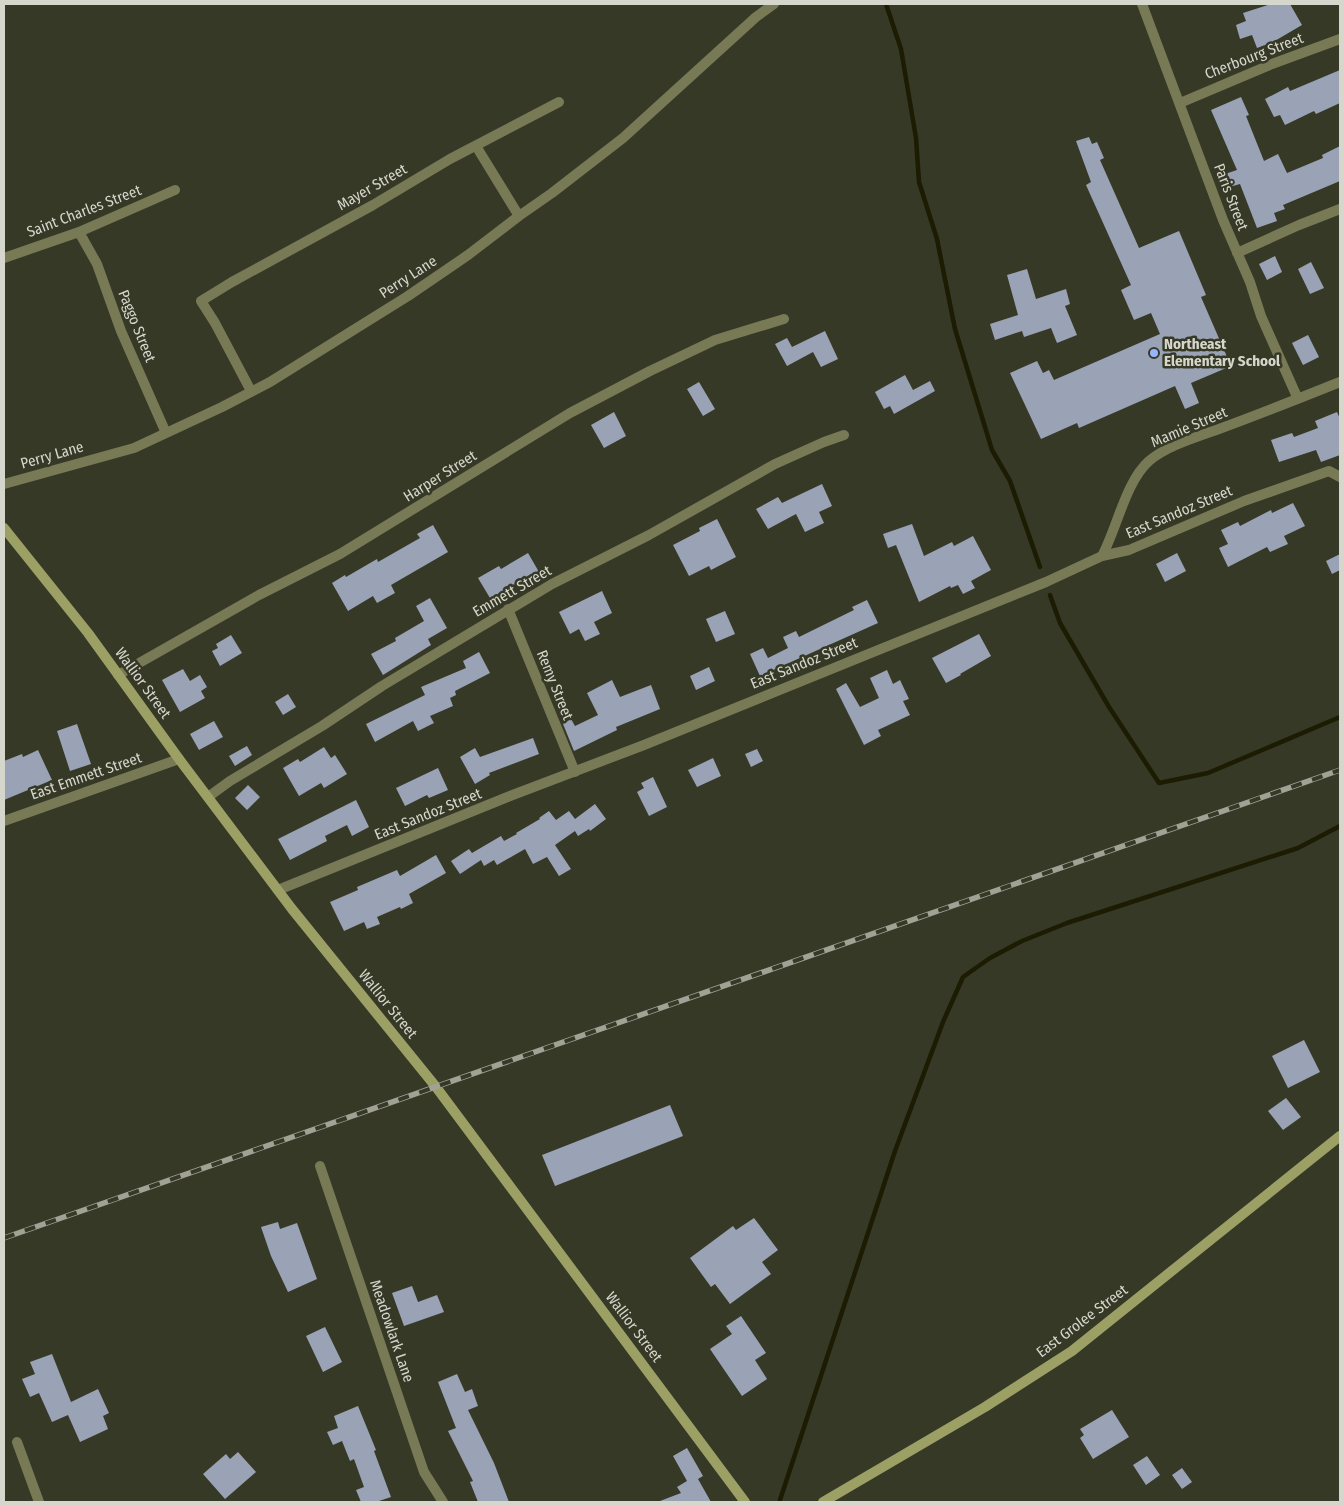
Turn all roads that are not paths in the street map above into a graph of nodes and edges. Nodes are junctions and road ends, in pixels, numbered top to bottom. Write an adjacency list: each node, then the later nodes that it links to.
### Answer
1 (774, 4): 9 (street, Perry Lane)
2 (1142, 4): 5 (street, Paris Street)
3 (1340, 39): 5 (street, Cherbourg Street)
4 (559, 102): 6 (street, Mayer Street)
5 (1180, 103): 11 (street, Paris Street)
6 (476, 146): 9 (street); 15 (street, Mayer Street)
7 (175, 190): 10 (street, Saint Charles Street)
8 (1340, 210): 11 (street)
9 (519, 216): 15 (street, Perry Lane)
10 (78, 232): 12 (street, Saint Charles Street); 17 (street, Paggo Street)
11 (1237, 253): 16 (street, Paris Street)
12 (4, 258)
13 (784, 319): 24 (street, Harper Street)
14 (1340, 382): 16 (street, Mamie Street)
15 (251, 391): 17 (street, Perry Lane)
16 (1298, 400): 22 (street, Mamie Street)
17 (166, 433): 20 (street, Perry Lane)
18 (844, 435): 23 (street, Emmett Street)
19 (1340, 477): 22 (street, East Sandoz Street)
20 (4, 484)
21 (4, 528): 24 (street, Wallior Street)
22 (1102, 556): 26 (street, East Sandoz Street)
23 (508, 609): 26 (street, Remy Street); 27 (street, Emmett Street)
24 (118, 675): 25 (street, Wallior Street)
25 (179, 759): 27 (street, Wallior Street); 28 (street, East Emmett Street)
26 (575, 772): 29 (street, East Sandoz Street)
27 (208, 797): 29 (street, Wallior Street)
28 (4, 821)
29 (278, 890): 35 (street, Wallior Street)
30 (1340, 1136): 36 (street, East Grolee Street)
31 (320, 1166): 34 (street, Meadowlark Lane)
32 (16, 1442): 33 (street)
33 (40, 1502)
34 (444, 1502)
35 (745, 1502)
36 (823, 1502)

